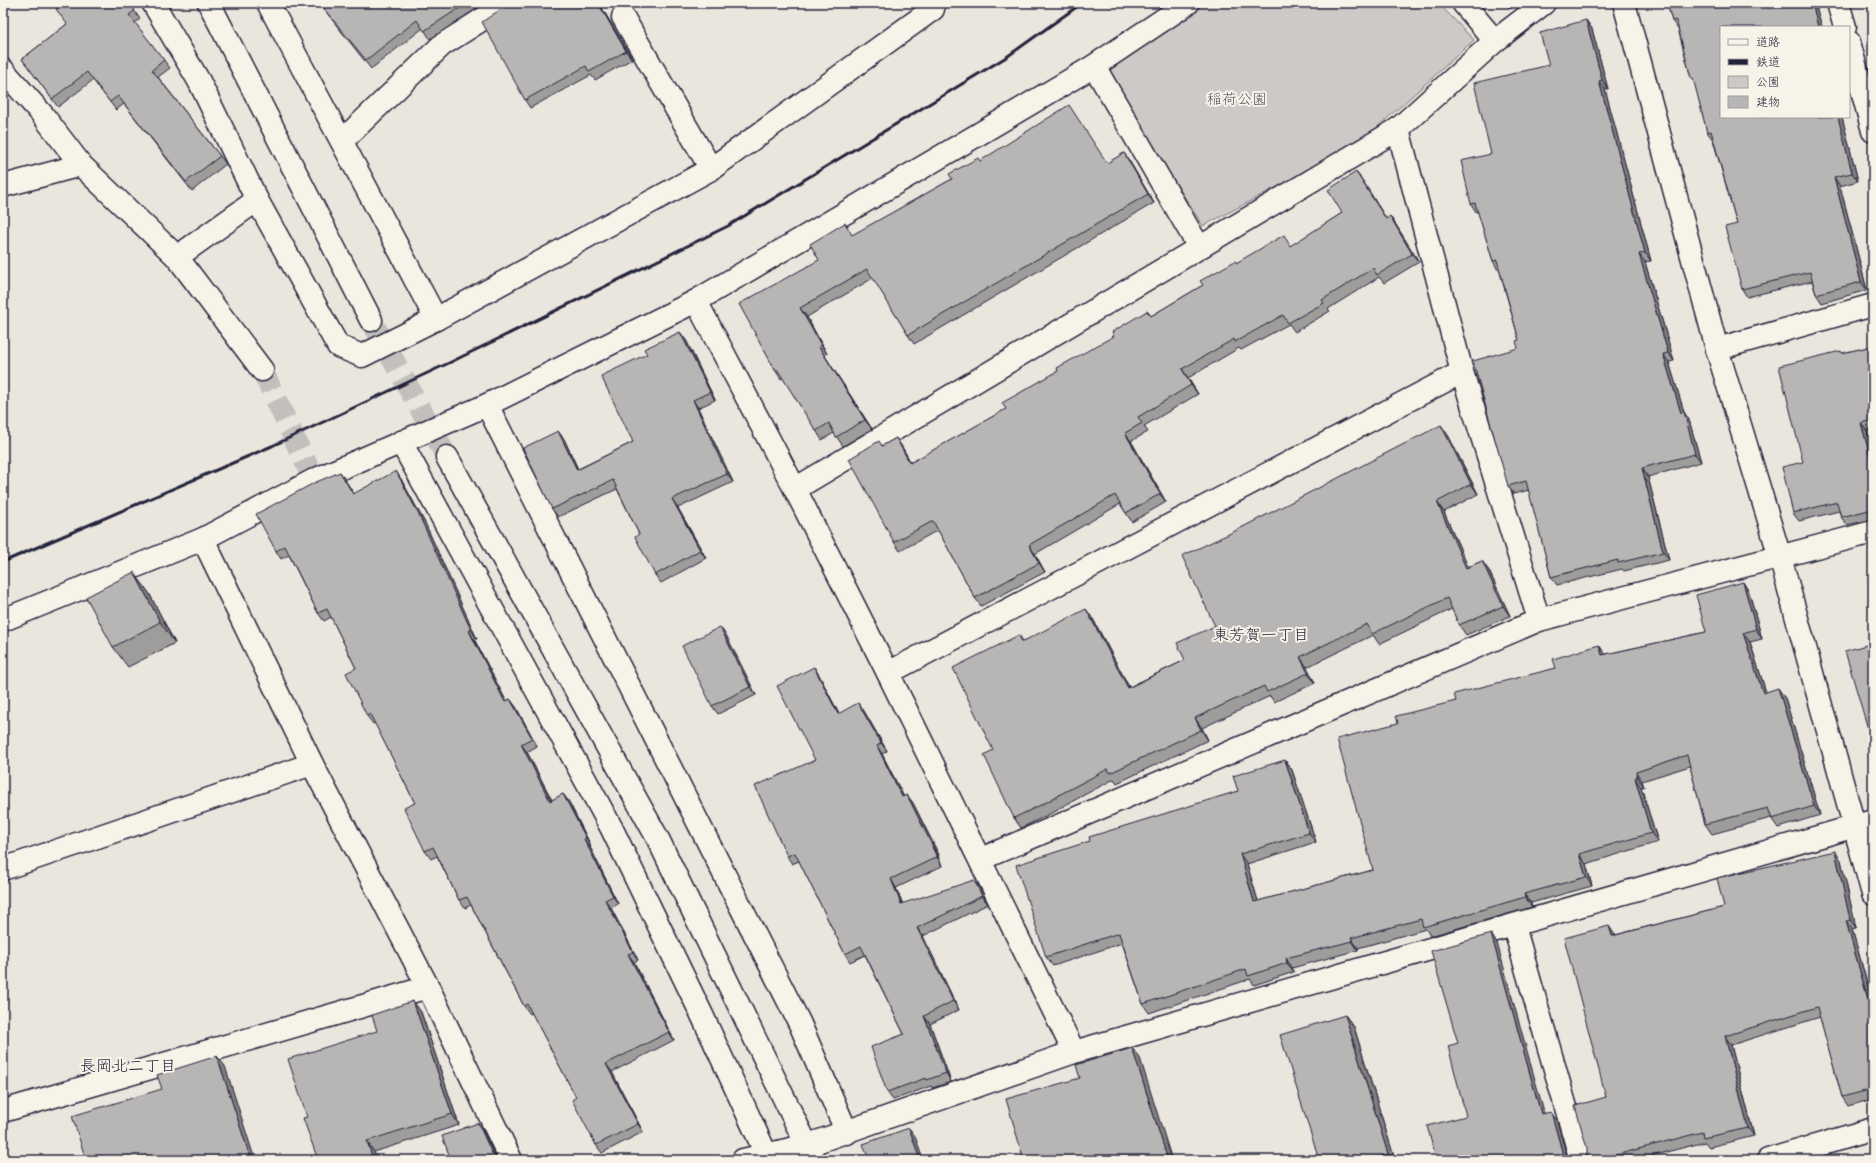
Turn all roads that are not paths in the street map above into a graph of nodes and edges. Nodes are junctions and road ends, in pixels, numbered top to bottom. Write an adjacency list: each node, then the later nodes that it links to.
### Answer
1 (152, 3): 23 (street)
2 (209, 3): 29 (street)
3 (268, 3): 19 (street)
4 (508, 3): 19 (street)
5 (1188, 3): 15 (street)
6 (1463, 3): 13 (street)
7 (1544, 3): 13 (street)
8 (1624, 3): 30 (street)
9 (1838, 3): 12 (street)
10 (934, 5): 21 (street)
11 (623, 17): 21 (street)
12 (1845, 26)
13 (1495, 41): 17 (street)
14 (1850, 46): 18 (street)
15 (1094, 66): 24 (street); 26 (street)
16 (3, 70): 20 (street)
17 (1398, 128): 24 (street); 32 (street)
18 (1873, 131)
19 (342, 141): 28 (street)
20 (81, 165): 22 (street); 25 (street)
21 (711, 169): 28 (street)
22 (3, 186)
23 (256, 200): 25 (street); 28 (street)
24 (1198, 247): 36 (street)
25 (177, 257): 31 (street)
26 (696, 301): 33 (street); 36 (street)
27 (1873, 305): 30 (street)
28 (436, 319)
29 (371, 320)
30 (1717, 349): 39 (street)
31 (262, 370)
32 (1462, 372): 41 (street); 42 (street)
33 (486, 405): 34 (street); 53 (street)
34 (401, 442): 38 (street); 55 (street)
35 (447, 457): 54 (street)
36 (795, 489): 42 (street)
37 (1873, 532): 39 (street)
38 (203, 538): 40 (street); 43 (street)
39 (1780, 557): 41 (street); 44 (street)
40 (3, 620)
41 (1539, 620): 45 (street)
42 (888, 673): 45 (street)
43 (312, 764): 46 (street); 49 (street)
44 (1863, 824): 47 (street); 48 (street)
45 (981, 859): 50 (street)
46 (3, 869)
47 (1873, 894)
48 (1514, 926): 50 (street); 58 (street)
49 (428, 987): 51 (street); 56 (street)
50 (1074, 1052): 53 (street)
51 (3, 1111)
52 (1873, 1129): 59 (street)
53 (847, 1133): 54 (street)
54 (811, 1153): 55 (street)
55 (766, 1154): 57 (street)
56 (511, 1160)
57 (743, 1160)
58 (1580, 1160)
59 (1768, 1160)

